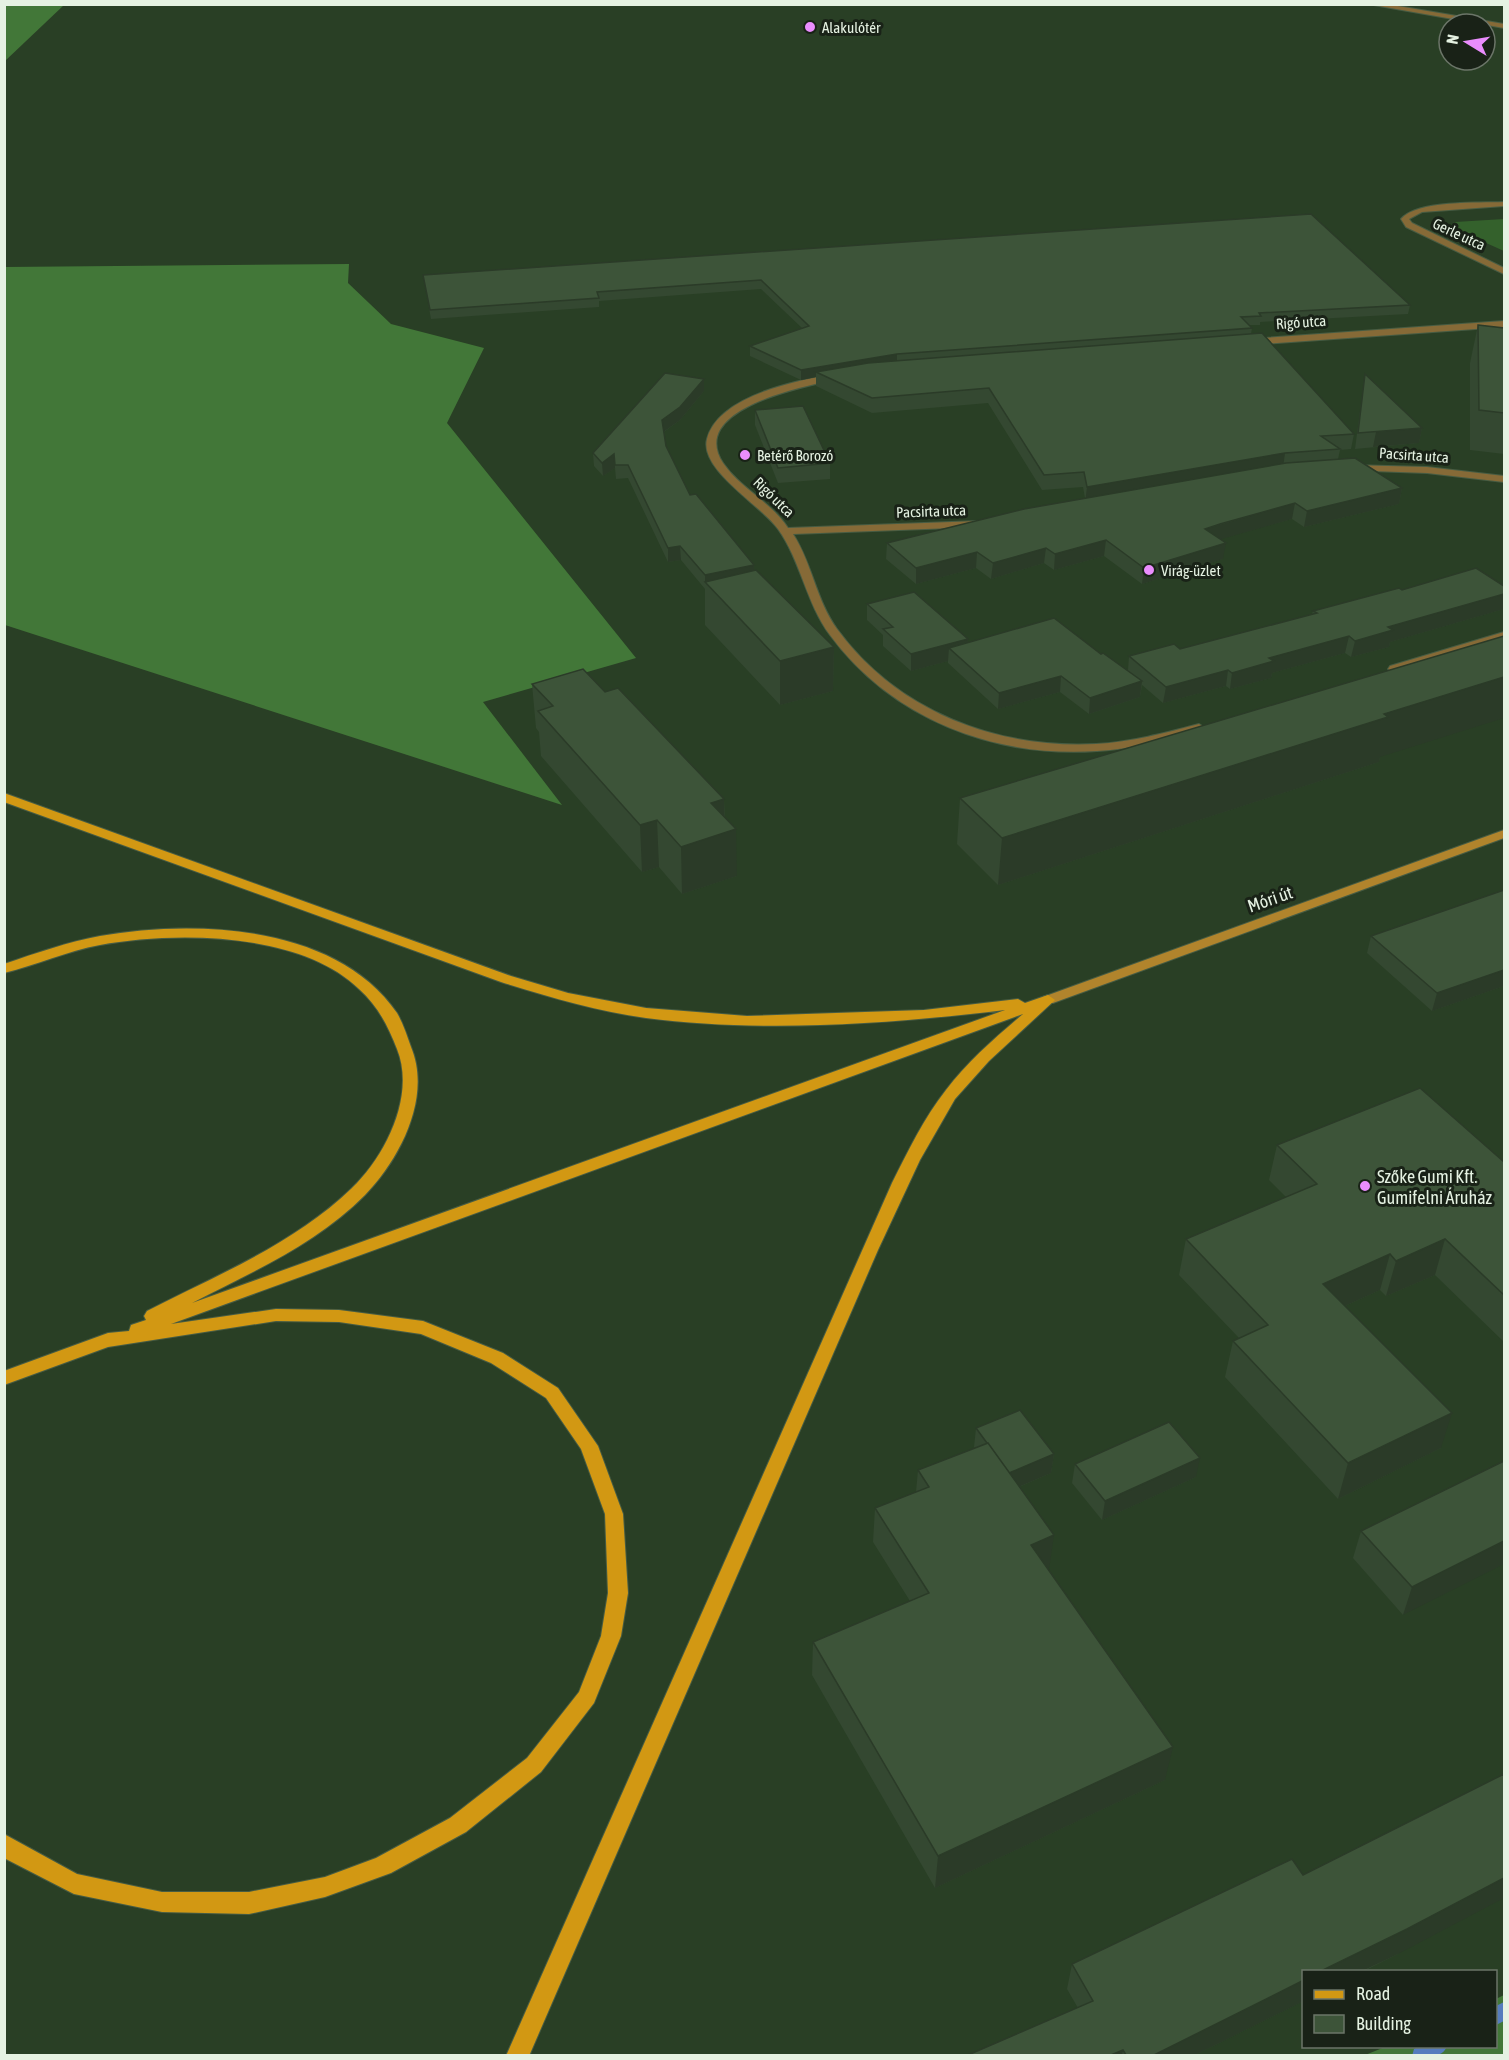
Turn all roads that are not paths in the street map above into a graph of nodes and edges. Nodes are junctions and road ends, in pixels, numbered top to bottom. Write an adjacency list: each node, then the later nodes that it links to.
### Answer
1 (1371, 4): 2 (street)
2 (1504, 26)
3 (1504, 204): 4 (street, Gerle utca)
4 (1504, 271)
5 (1504, 324): 6 (street, Rigó utca)
6 (1237, 343)
7 (845, 375): 11 (street, Rigó utca)
8 (1336, 468): 9 (street, Pacsirta utca)
9 (1504, 479)
10 (991, 523): 11 (street, Pacsirta utca)
11 (786, 531): 14 (street, Rigó utca)
12 (1504, 636): 13 (street)
13 (1382, 673)
14 (1216, 723)
15 (4, 797): 18 (main road)
16 (1504, 834): 18 (main road, Móri út)
17 (4, 969): 19 (main road)
18 (1048, 1000): 19 (main road); 22 (main road)
19 (105, 1341): 20 (main road); 21 (main road)
20 (4, 1378)
21 (4, 1844)
22 (517, 2055)

